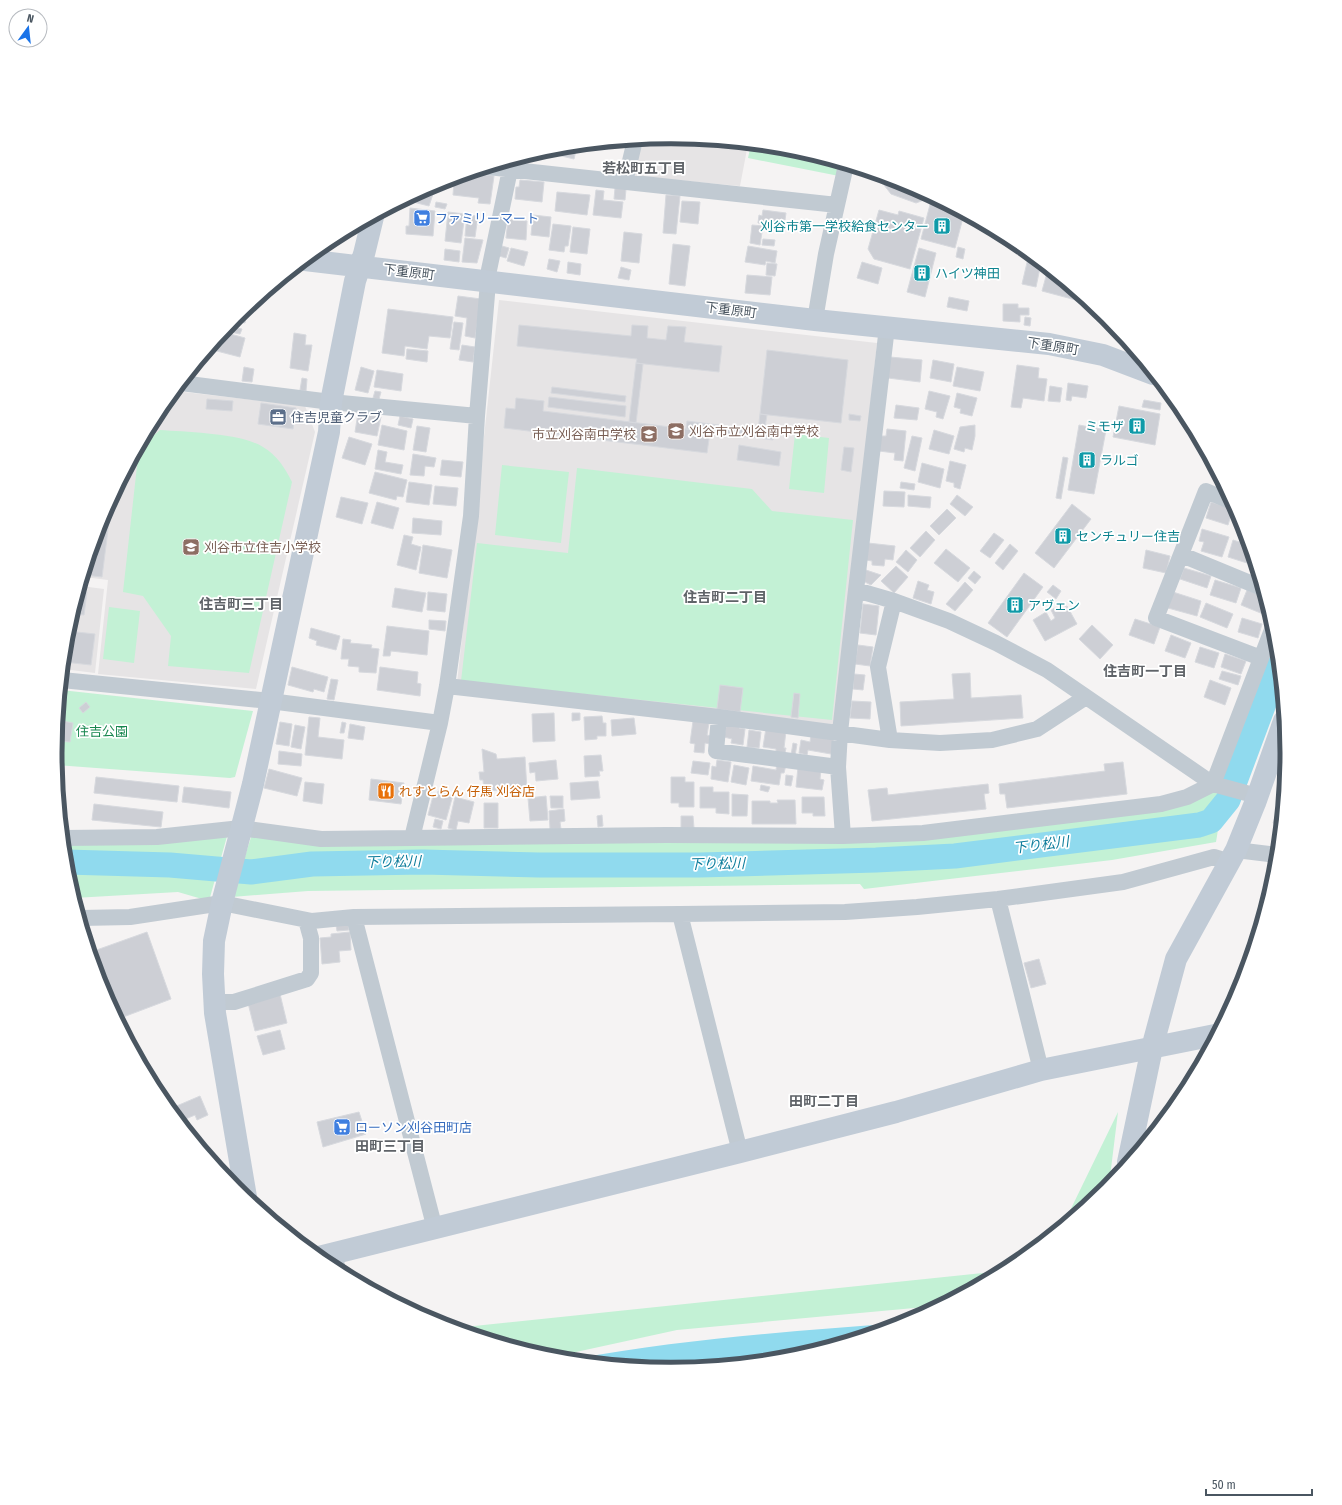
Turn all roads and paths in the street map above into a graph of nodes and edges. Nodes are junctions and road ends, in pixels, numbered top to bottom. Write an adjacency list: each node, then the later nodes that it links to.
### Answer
1 (634, 145): 4 (street)
2 (511, 165): 4 (street); 9 (street)
3 (845, 169): 5 (street)
4 (626, 182): 5 (street)
5 (837, 205): 10 (street)
6 (372, 222): 8 (street)
7 (312, 261): 8 (street, 下重原町)
8 (361, 266): 9 (street, 下重原町); 14 (street)
9 (489, 282): 10 (street, 下重原町); 15 (street)
10 (815, 320): 11 (street, 下重原町)
11 (887, 327): 12 (street, 下重原町); 19 (street)
12 (1145, 371)
13 (187, 384): 14 (street)
14 (331, 402): 15 (street); 26 (street)
15 (477, 416): 24 (street)
16 (1224, 499): 17 (street)
17 (1182, 555): 18 (street); 22 (street)
18 (1256, 586)
19 (856, 590): 20 (street); 29 (street)
20 (894, 601): 25 (street); 31 (street)
21 (1269, 638): 22 (street)
22 (1261, 658): 33 (street)
23 (66, 680): 26 (street)
24 (447, 686): 27 (street); 28 (street)
25 (1086, 697): 31 (street); 33 (street)
26 (270, 701): 28 (street); 35 (street)
27 (719, 717): 29 (street); 32 (street)
28 (440, 723): 38 (street)
29 (840, 732): 31 (street); 32 (street)
30 (1280, 733): 34 (street)
31 (890, 740)
32 (838, 766): 36 (street)
33 (1213, 784): 34 (street); 36 (street)
34 (1257, 796): 40 (street)
35 (241, 828): 37 (street); 38 (street); 42 (street)
36 (843, 836): 38 (street)
37 (68, 838)
38 (412, 838)
39 (1271, 855): 40 (street)
40 (1233, 856): 41 (street); 49 (street)
41 (998, 899): 43 (street); 50 (street)
42 (223, 900): 45 (street); 46 (street); 47 (street)
43 (680, 914): 44 (street); 52 (street)
44 (354, 917): 46 (street); 54 (street)
45 (85, 918)
46 (306, 920): 47 (street)
47 (215, 1002): 53 (street)
48 (1209, 1036): 49 (street)
49 (1152, 1048): 50 (street); 51 (street)
50 (1041, 1070): 52 (street)
51 (1134, 1147)
52 (740, 1152): 54 (street)
53 (244, 1187)
54 (435, 1229): 55 (street)
55 (333, 1259)

